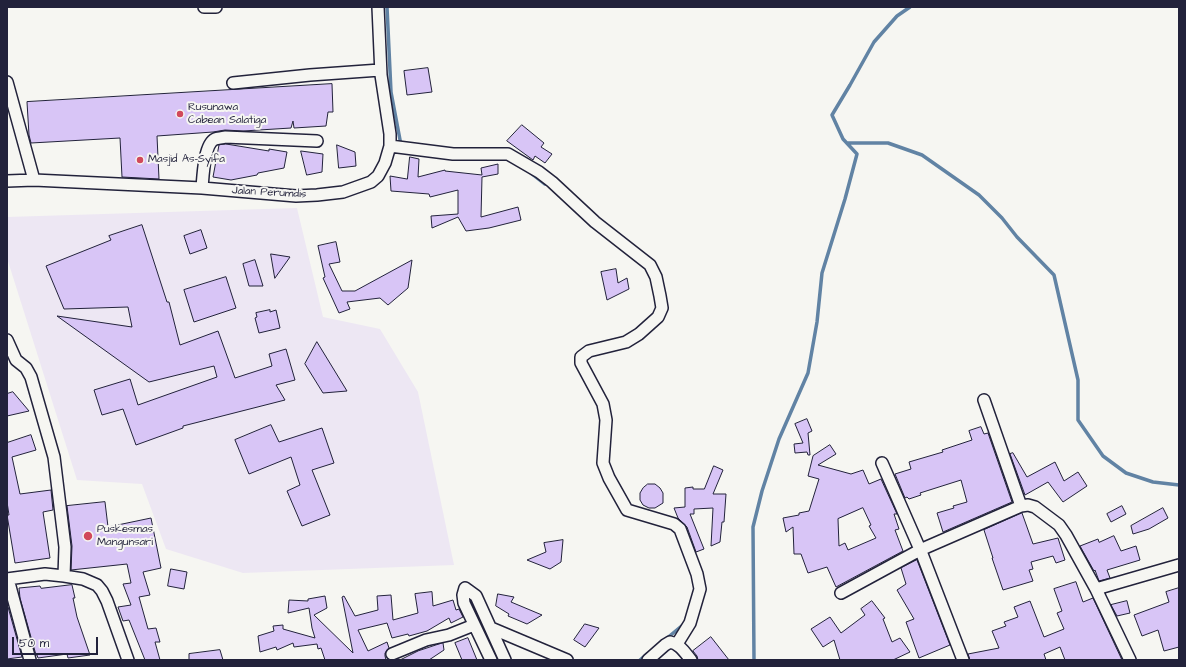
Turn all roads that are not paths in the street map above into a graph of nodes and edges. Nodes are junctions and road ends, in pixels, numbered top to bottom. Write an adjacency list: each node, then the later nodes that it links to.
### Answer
1 (204, 7): 2 (street)
2 (216, 7)
3 (378, 7): 4 (street, Jalan Perumdis)
4 (380, 70): 6 (street); 8 (street, Jalan Perumdis)
5 (7, 82): 9 (street)
6 (233, 83)
7 (317, 141): 11 (street)
8 (398, 147): 11 (street, Jalan Perumdis); 24 (street)
9 (34, 180): 10 (street, Jalan Perumdis); 11 (street, Jalan Perumdis)
10 (7, 181)
11 (202, 188)
12 (7, 340): 18 (street)
13 (984, 400): 15 (street)
14 (882, 463): 16 (street)
15 (1021, 506): 16 (street); 20 (street)
16 (920, 550): 21 (street); 33 (street)
17 (1179, 564): 20 (street)
18 (64, 576): 19 (street); 27 (street)
19 (7, 579): 26 (street)
20 (1096, 589): 34 (street)
21 (841, 593)
22 (474, 626): 23 (street); 25 (street); 28 (street)
23 (491, 628): 29 (street); 30 (street)
24 (677, 644): 31 (street); 32 (street)
25 (392, 654)
26 (30, 660)
27 (128, 660)
28 (491, 660)
29 (505, 660)
30 (567, 660)
31 (648, 660)
32 (691, 660)
33 (963, 660)
34 (1130, 660)

